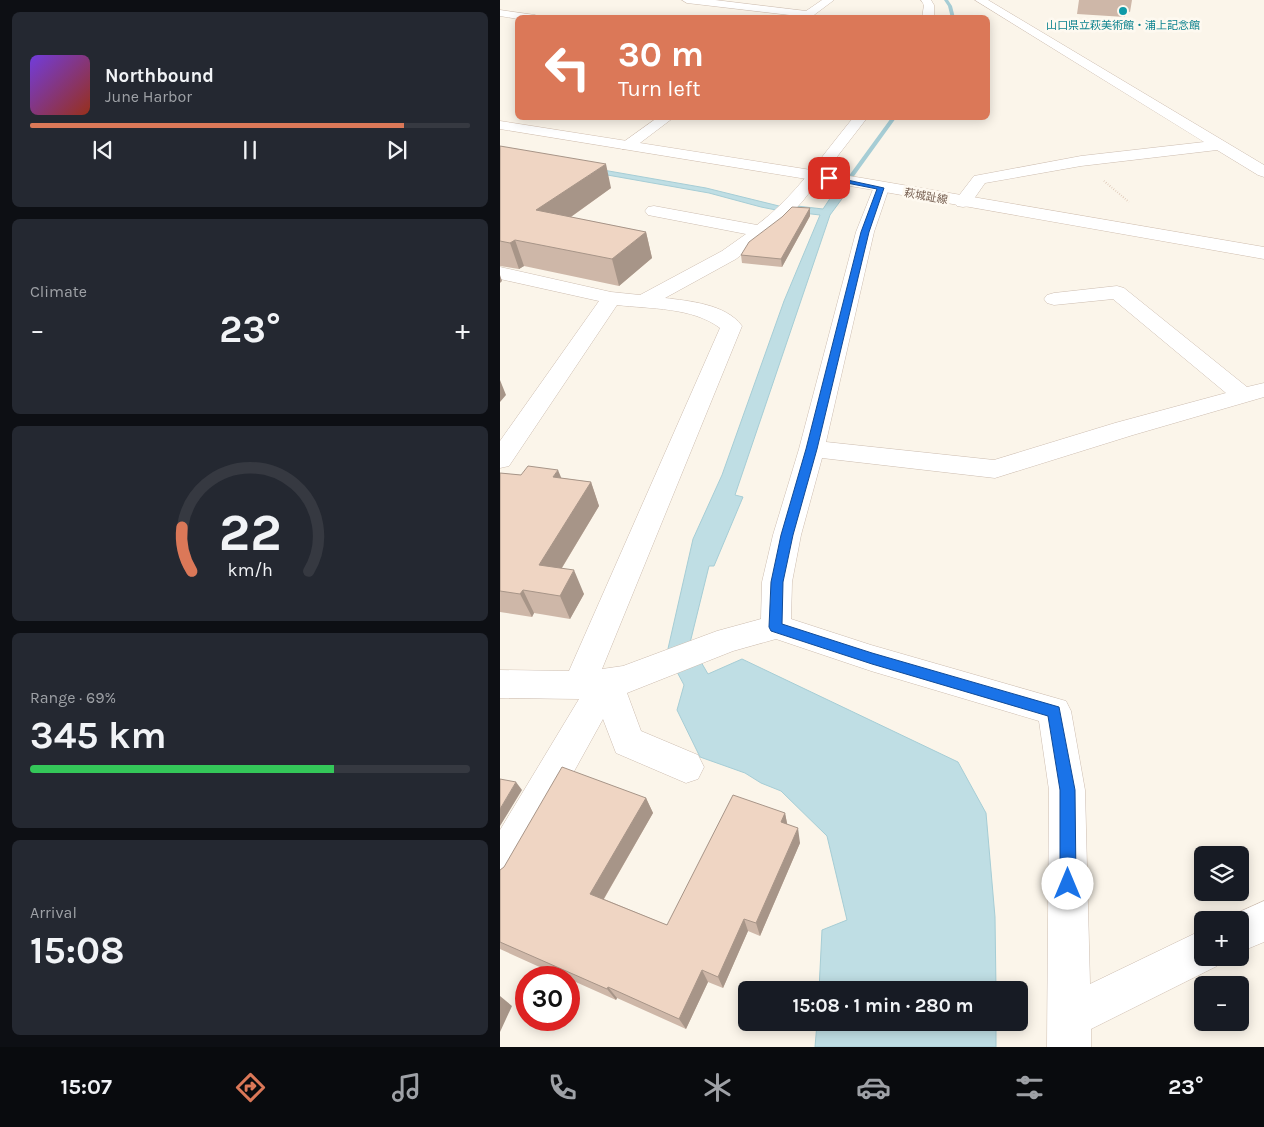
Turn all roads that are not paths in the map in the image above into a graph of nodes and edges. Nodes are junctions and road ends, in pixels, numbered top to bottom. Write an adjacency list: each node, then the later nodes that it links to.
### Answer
1 (687, 0): 7 (street)
2 (829, 0): 8 (street)
3 (926, 0): 9 (street)
4 (980, 0): 13 (street)
5 (500, 13): 6 (street)
6 (515, 15)
7 (798, 15)
8 (806, 15)
9 (928, 15)
10 (663, 120): 14 (street)
11 (858, 120): 16 (street)
12 (500, 125): 14 (street, 萩城趾線)
13 (1218, 144): 15 (street); 18 (street)
14 (627, 146): 16 (street, 萩城趾線)
15 (1264, 172)
16 (813, 175): 17 (street, 萩城趾線); 20 (street)
17 (871, 186): 18 (street, 萩城趾線); 28 (street)
18 (963, 202): 22 (street, 萩城趾線)
19 (654, 211): 20 (street)
20 (761, 231): 21 (street); 26 (street)
21 (680, 234)
22 (1264, 253)
23 (500, 273): 24 (street)
24 (611, 298): 26 (street); 29 (street)
25 (1054, 299): 27 (street)
26 (643, 302): 31 (street)
27 (1254, 393): 28 (street)
28 (812, 449): 30 (street)
29 (500, 460)
30 (776, 627): 31 (street); 38 (street)
31 (603, 682): 32 (street); 33 (street); 34 (street)
32 (500, 684)
33 (686, 768)
34 (500, 866)
35 (1264, 921): 36 (street)
36 (1249, 928)
37 (1194, 956): 38 (street)
38 (1069, 1032)

